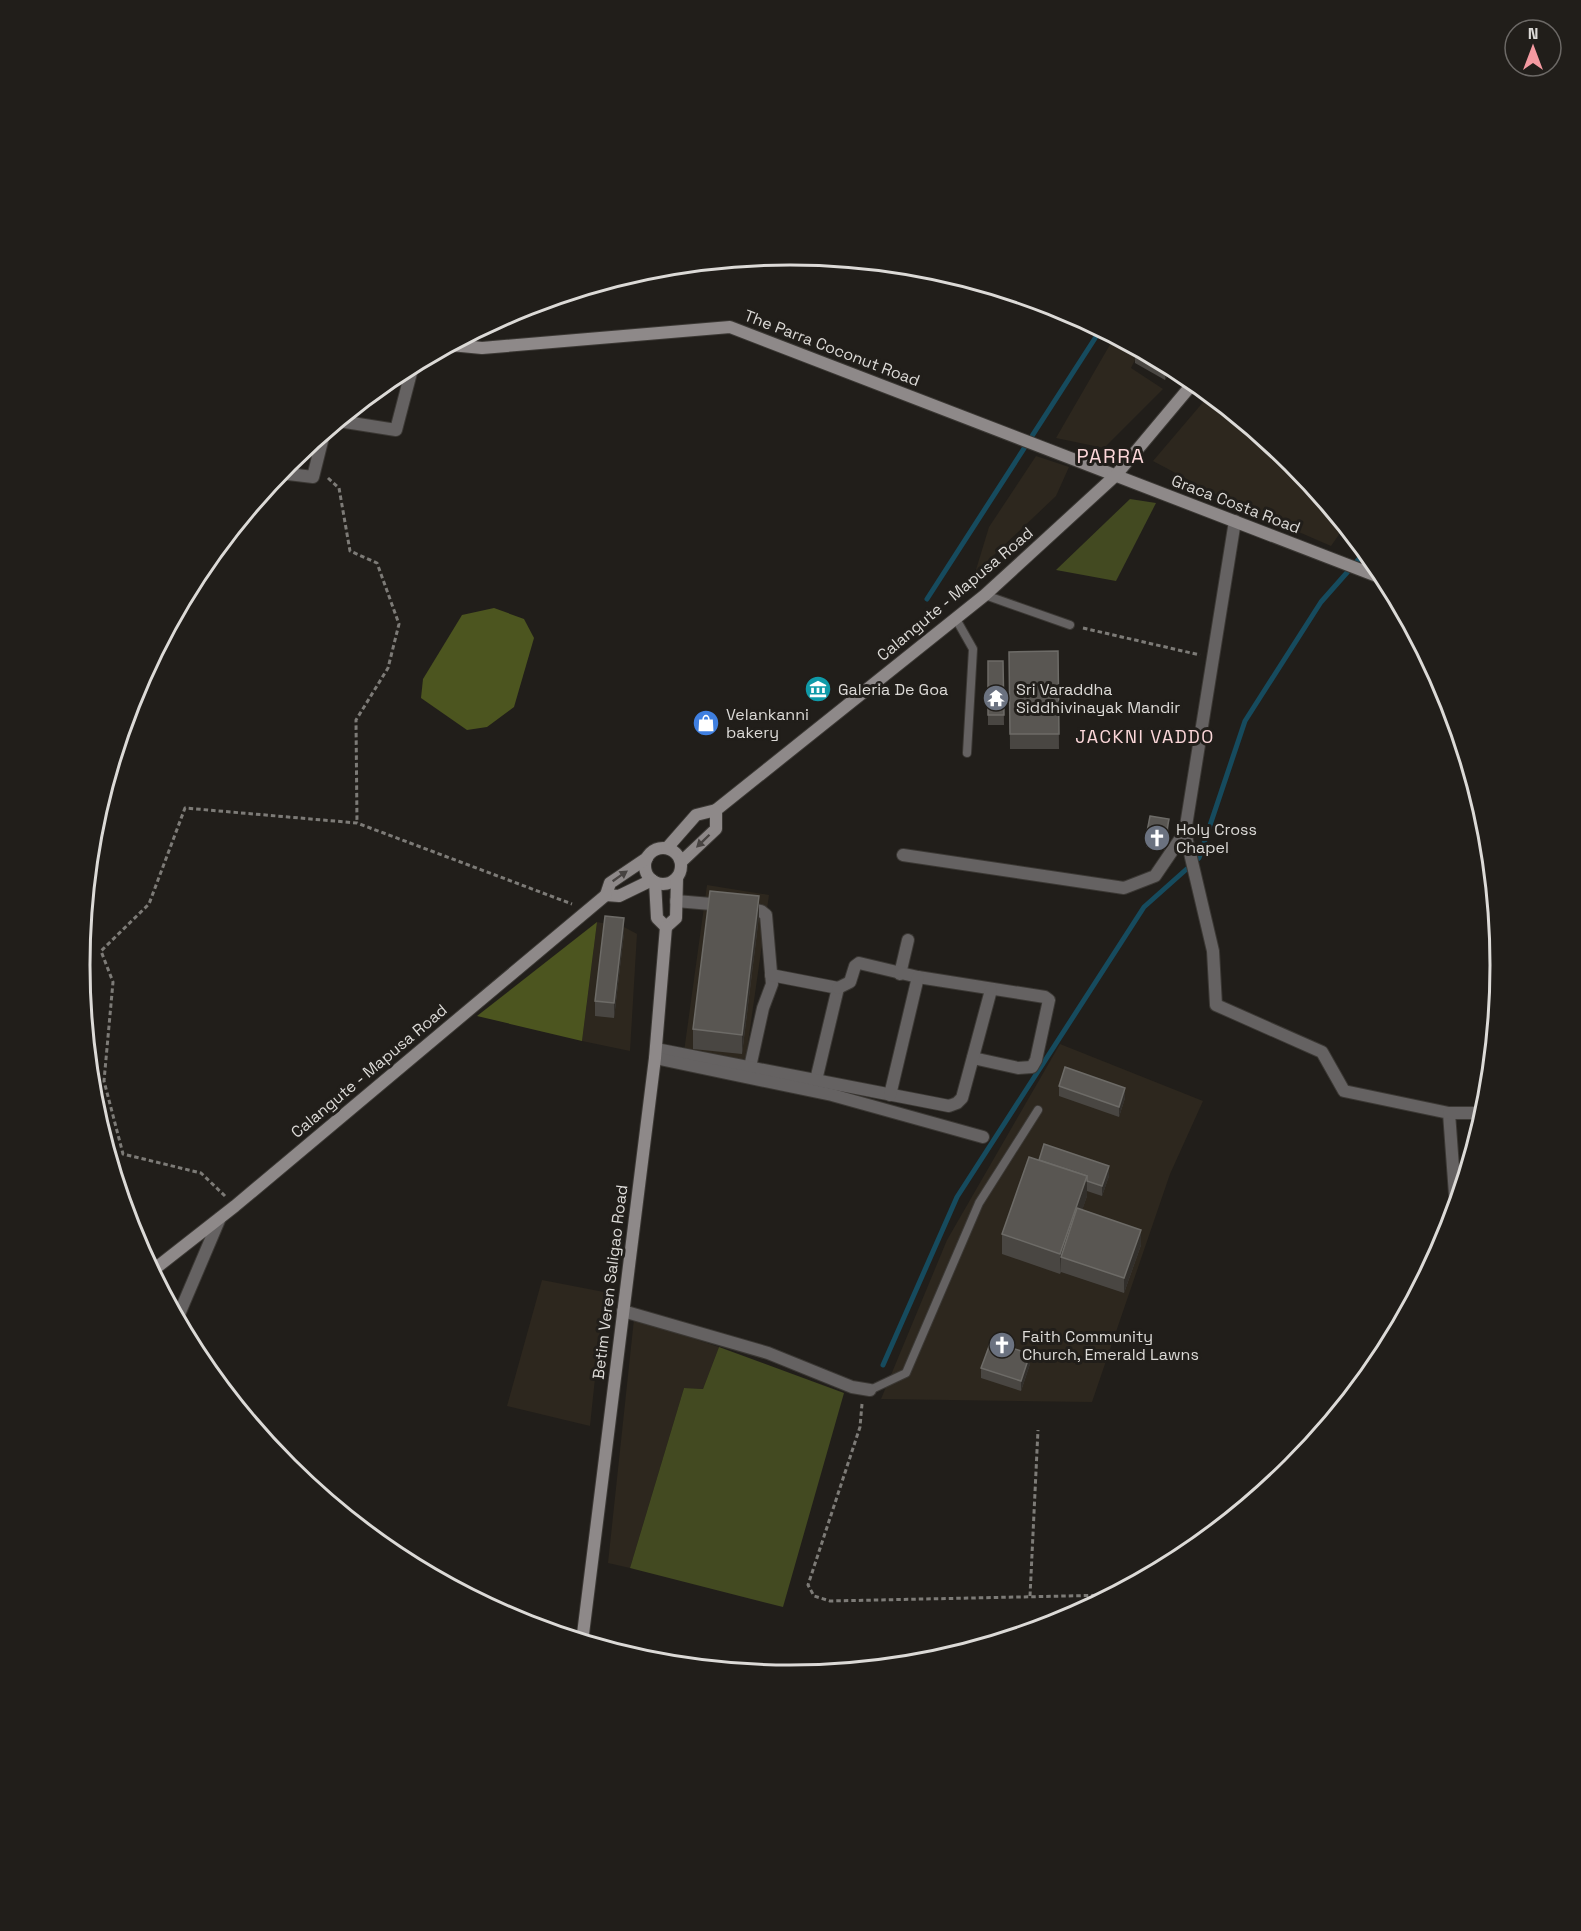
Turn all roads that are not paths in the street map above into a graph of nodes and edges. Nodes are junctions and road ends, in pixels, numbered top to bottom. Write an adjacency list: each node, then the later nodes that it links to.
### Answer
1 (464, 346): 7 (main road, The Parra Coconut Road)
2 (410, 378): 4 (street)
3 (1188, 389): 7 (main road, Calangute - Mapusa Road)
4 (349, 423)
5 (320, 447): 6 (street)
6 (292, 474)
7 (1116, 475): 8 (main road, Graca Costa Road); 10 (main road, Calangute - Mapusa Road)
8 (1235, 521): 9 (main road, Graca Costa Road); 15 (street)
9 (1372, 574)
10 (986, 595): 11 (main road, Calangute - Mapusa Road); 12 (lane)
11 (956, 619): 13 (lane); 14 (main road, Calangute - Mapusa Road)
12 (1070, 625)
13 (968, 753)
14 (716, 810): 16 (main road, Calangute - Mapusa Road); 19 (main road, one-way to 19)
15 (1185, 832): 17 (street); 37 (street)
16 (667, 848): 18 (main road, Calangute - Mapusa Road); 19 (main road)
17 (903, 855)
18 (647, 858): 21 (main road); 22 (main road, Calangute - Mapusa Road, one-way to 18)
19 (681, 862): 20 (main road)
20 (676, 878): 21 (main road, Calangute - Mapusa Road); 23 (main road, Betim Veren Saligao Road)
21 (653, 881): 22 (main road, Calangute - Mapusa Road); 24 (main road, Betim Veren Saligao Road)
22 (606, 895): 41 (main road, Calangute - Mapusa Road)
23 (676, 901): 24 (main road, Betim Veren Saligao Road); 27 (street)
24 (666, 927): 31 (main road, Betim Veren Saligao Road)
25 (908, 940): 26 (street)
26 (900, 974): 28 (street); 29 (street)
27 (771, 975): 29 (street); 33 (street)
28 (918, 977): 30 (street); 35 (street)
29 (838, 988): 34 (street)
30 (990, 990): 32 (street); 32 (street)
31 (655, 1053): 33 (street); 39 (street); 44 (main road, Betim Veren Saligao Road)
32 (973, 1058): 35 (street)
33 (750, 1067): 34 (street)
34 (816, 1080): 35 (street)
35 (890, 1095)
36 (1038, 1110): 45 (lane)
37 (1449, 1113): 38 (street); 40 (street)
38 (1475, 1113)
39 (983, 1137)
40 (1455, 1189)
41 (220, 1218): 42 (main road, Calangute - Mapusa Road); 43 (street)
42 (158, 1266)
43 (181, 1310)
44 (623, 1311): 45 (street); 46 (main road, Betim Veren Saligao Road)
45 (870, 1390)
46 (583, 1634)

